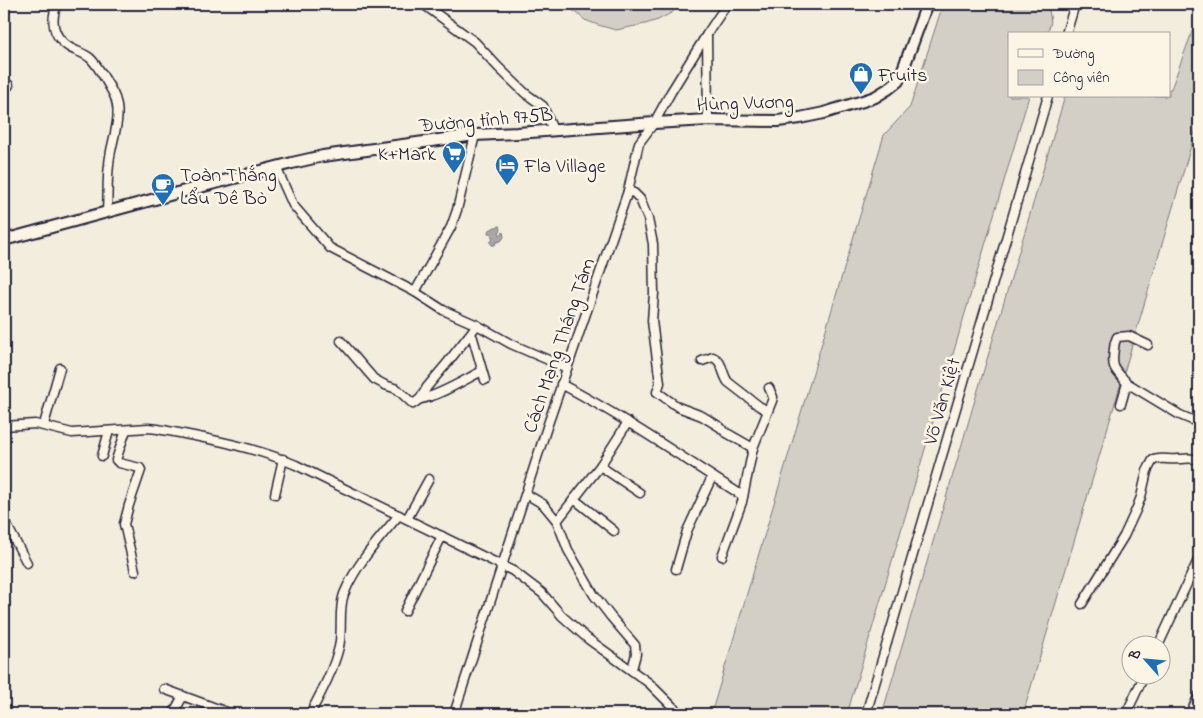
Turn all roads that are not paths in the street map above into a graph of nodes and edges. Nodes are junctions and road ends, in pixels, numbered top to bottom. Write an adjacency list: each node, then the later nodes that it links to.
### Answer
1 (57, 4): 17 (street)
2 (424, 4): 13 (street)
3 (727, 4): 7 (street, Cách Mạng Tháng Tám)
4 (927, 4): 11 (main road, Hùng Vương)
5 (1075, 4): 6 (street)
6 (1067, 32)
7 (707, 34): 11 (street); 12 (street, Cách Mạng Tháng Tám)
8 (9, 85): 9 (street)
9 (4, 92)
10 (1047, 98): 79 (street, Võ Văn Kiệt)
11 (708, 120): 12 (main road, Hùng Vương)
12 (654, 123): 13 (main road, Đường tỉnh 975B); 16 (street, Cách Mạng Tháng Tám)
13 (553, 130): 14 (main road, Đường tỉnh 975B)
14 (475, 135): 15 (main road, Đường tỉnh 975B); 19 (street)
15 (276, 167): 17 (main road, Đường tỉnh 975B); 19 (street)
16 (628, 190): 26 (street, Cách Mạng Tháng Tám); 41 (street)
17 (107, 211): 18 (main road, Đường tỉnh 975B)
18 (4, 240)
19 (415, 292): 20 (street)
20 (477, 325): 21 (street); 26 (street)
21 (471, 334): 27 (street); 32 (street)
22 (341, 341): 32 (street)
23 (1148, 344): 29 (street)
24 (702, 361): 34 (street)
25 (60, 368): 38 (street)
26 (567, 368): 30 (street, Cách Mạng Tháng Tám)
27 (482, 371): 28 (street); 32 (street)
28 (485, 380)
29 (1127, 383): 33 (street); 36 (street)
30 (561, 384): 35 (street); 50 (street, Cách Mạng Tháng Tám)
31 (768, 388): 34 (street)
32 (420, 399)
33 (1121, 404)
34 (768, 411): 41 (street)
35 (628, 422): 45 (street); 46 (street)
36 (1199, 423)
37 (4, 426): 38 (street)
38 (42, 426): 40 (street)
39 (126, 430): 40 (street); 43 (street); 64 (street)
40 (109, 431): 42 (street)
41 (753, 448): 51 (street)
42 (102, 456)
43 (283, 459): 49 (street); 53 (street)
44 (1199, 460): 65 (street)
45 (600, 466): 48 (street); 52 (street)
46 (712, 477): 51 (street); 63 (street)
47 (429, 479): 54 (street)
48 (640, 493)
49 (275, 494)
50 (526, 494): 56 (street); 62 (street, Cách Mạng Tháng Tám)
51 (743, 496): 59 (street)
52 (574, 499): 56 (street); 57 (street)
53 (399, 515): 54 (street); 76 (street)
54 (407, 519): 58 (street)
55 (4, 520): 61 (street)
56 (557, 521): 68 (street)
57 (614, 531)
58 (442, 536): 62 (street); 66 (street)
59 (722, 556)
60 (1199, 558): 67 (street)
61 (27, 563)
62 (503, 566): 68 (street); 77 (street, Cách Mạng Tháng Tám)
63 (676, 569)
64 (135, 571)
65 (1082, 604)
66 (405, 611)
67 (1163, 636)
68 (632, 670): 78 (street)
69 (1139, 686): 80 (street)
70 (164, 689): 72 (street)
71 (1199, 695): 81 (street)
72 (183, 696): 73 (street); 74 (street)
73 (218, 712): 75 (street)
74 (173, 714)
75 (232, 714)
76 (310, 714)
77 (454, 714)
78 (677, 714)
79 (866, 714)
80 (1126, 714)
81 (1190, 714)

